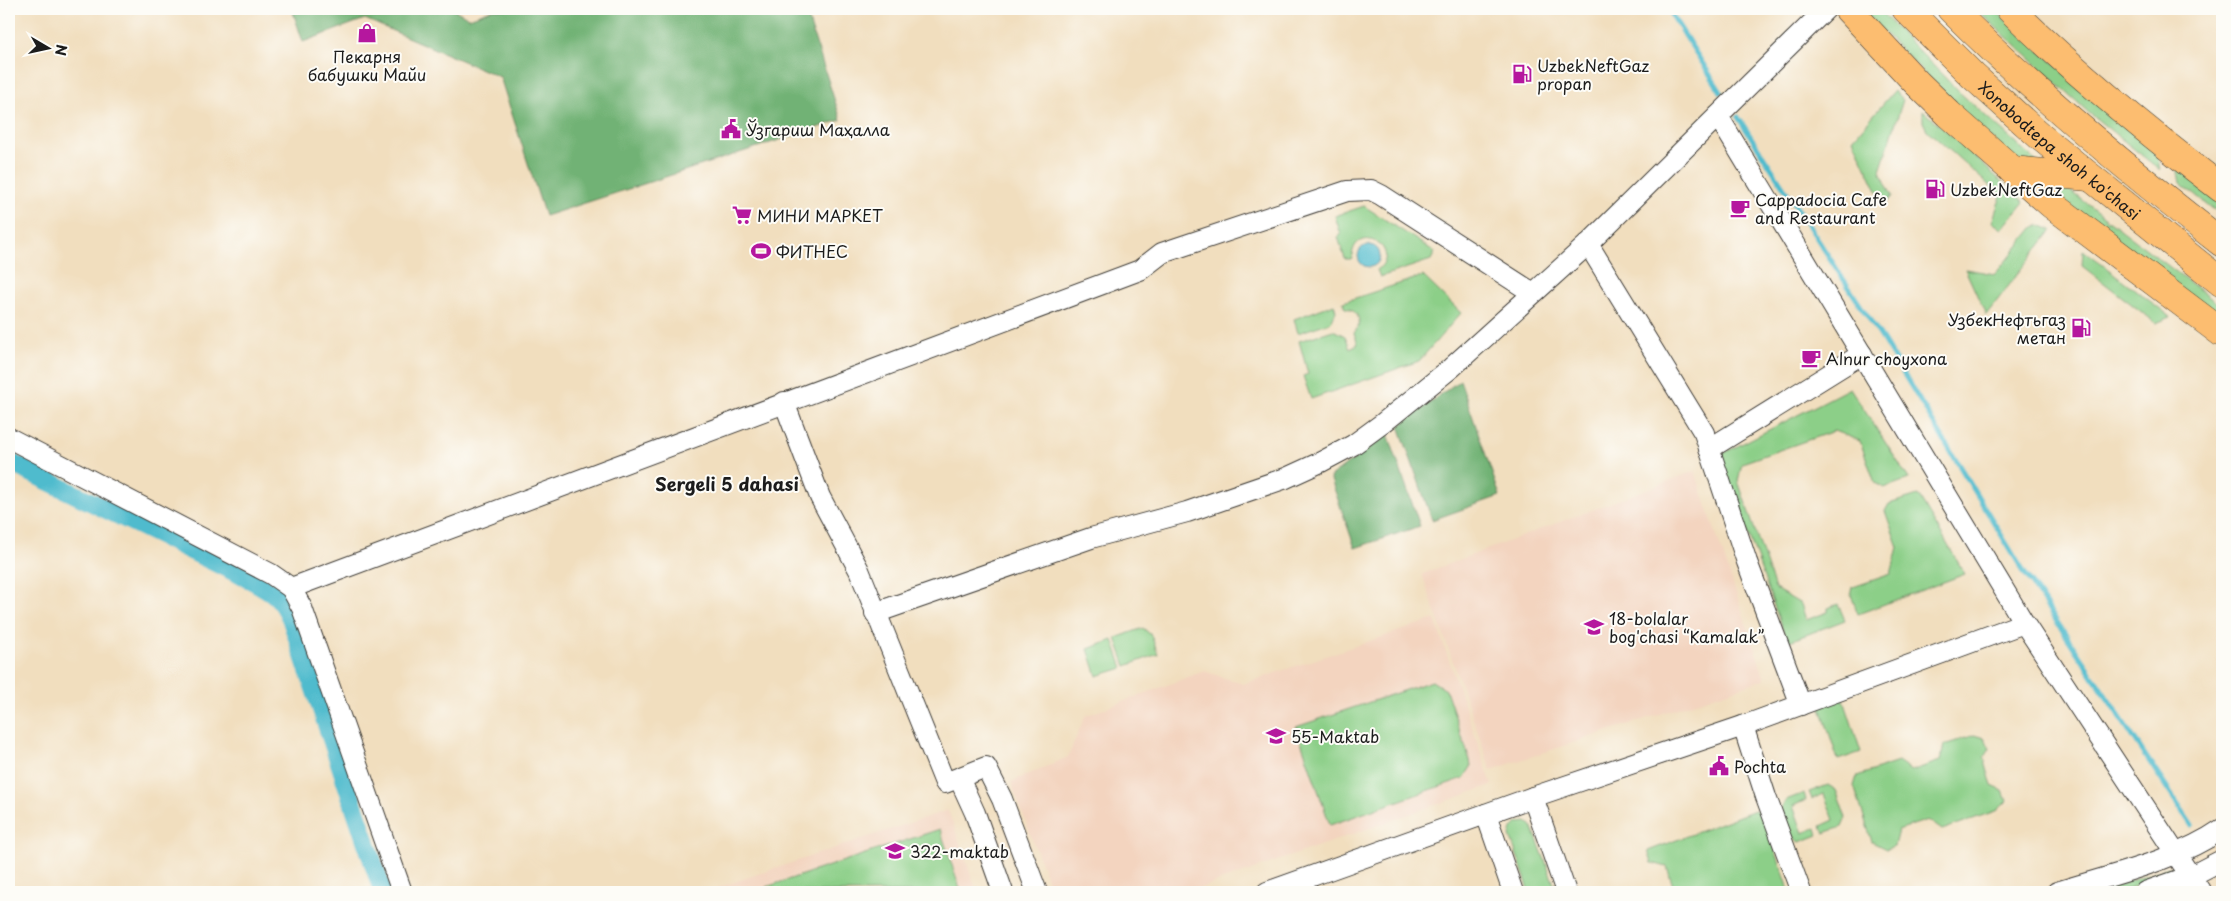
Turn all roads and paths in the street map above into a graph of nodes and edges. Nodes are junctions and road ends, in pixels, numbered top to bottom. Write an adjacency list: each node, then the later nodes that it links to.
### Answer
1 (1826, 9): 6 (street)
2 (1848, 9): 8 (highway)
3 (1906, 9): 9 (highway, Xonobodtepa shoh ko'chasi)
4 (1951, 9): 11 (highway, Xonobodtepa shoh ko'chasi)
5 (2010, 9): 7 (highway)
6 (1718, 116): 13 (street); 17 (street)
7 (2162, 143): 10 (highway); 11 (highway)
8 (2012, 170): 9 (highway); 16 (highway)
9 (2089, 176): 14 (highway, Xonobodtepa shoh ko'chasi)
10 (2222, 189)
11 (2177, 208): 12 (highway, Xonobodtepa shoh ko'chasi)
12 (2222, 243)
13 (1588, 244): 15 (street); 20 (street)
14 (2222, 283)
15 (1533, 293): 18 (street); 22 (street)
16 (2222, 333)
17 (1862, 354): 20 (street); 23 (street)
18 (784, 402): 21 (street); 22 (street)
19 (9, 438): 21 (street)
20 (1709, 449): 24 (street)
21 (291, 588): 33 (street)
22 (875, 613): 26 (street)
23 (2024, 623): 24 (street); 30 (street)
24 (1801, 705): 25 (street)
25 (1744, 726): 27 (street); 39 (street)
26 (959, 778): 34 (street); 35 (street)
27 (1534, 797): 28 (street); 38 (street)
28 (1486, 814): 36 (street); 37 (street)
29 (2222, 829): 30 (street)
30 (2175, 854): 32 (street); 40 (street)
31 (2222, 860): 32 (street)
32 (2196, 884): 41 (street)
33 (402, 892)
34 (1003, 892)
35 (1037, 892)
36 (1271, 892)
37 (1513, 892)
38 (1566, 892)
39 (1801, 892)
40 (2057, 892)
41 (2145, 892)

